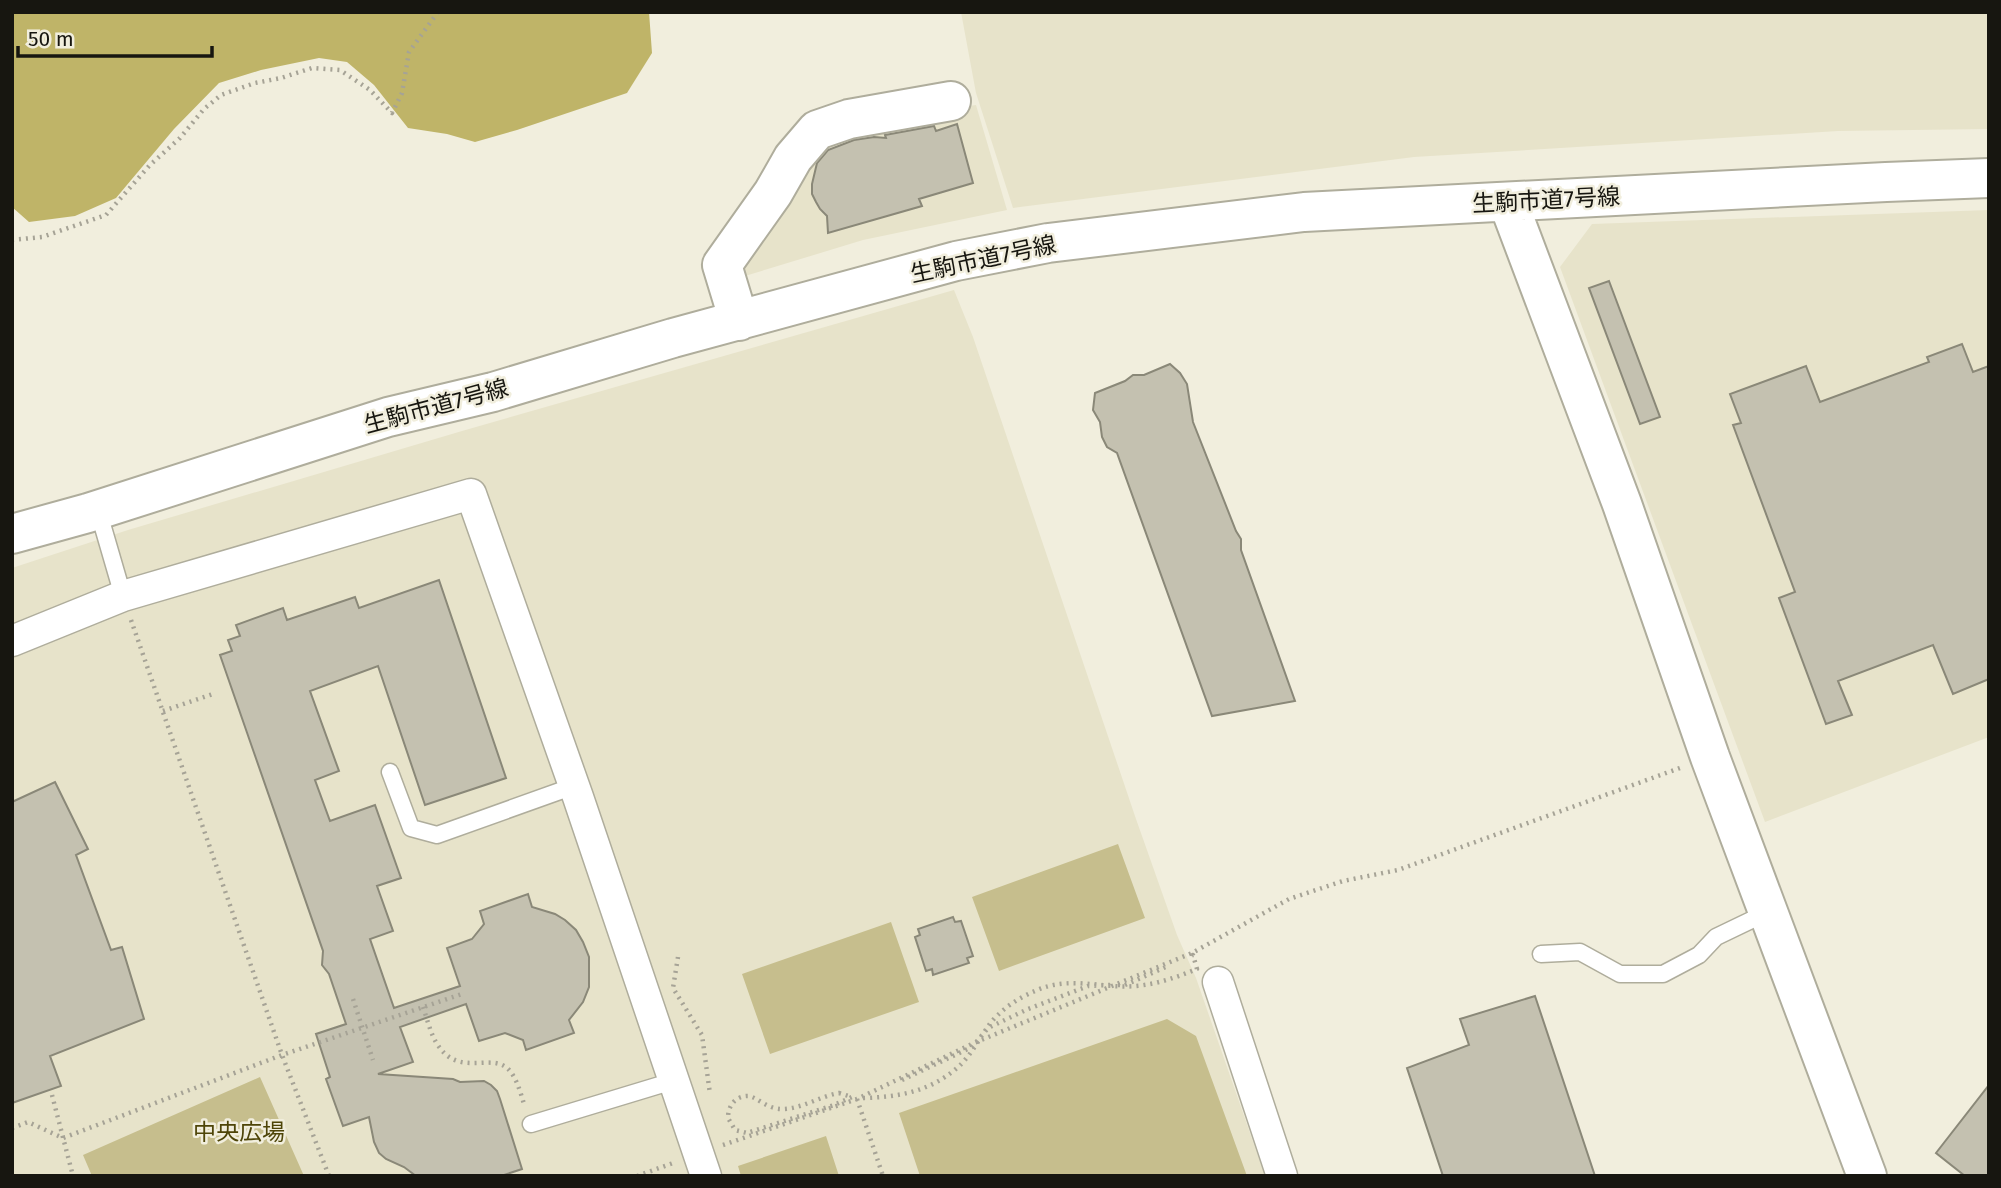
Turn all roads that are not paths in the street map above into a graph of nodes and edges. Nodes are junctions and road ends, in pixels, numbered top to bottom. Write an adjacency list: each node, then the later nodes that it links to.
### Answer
1 (951, 101): 4 (street)
2 (1989, 178): 3 (street, 生駒市道7号線)
3 (1508, 202): 4 (street, 生駒市道7号線); 11 (street)
4 (739, 321): 5 (street, 生駒市道7号線)
5 (98, 509): 6 (street, 生駒市道7号線); 7 (lane)
6 (12, 534)
7 (123, 596): 8 (street); 10 (street)
8 (12, 641)
9 (390, 772): 10 (lane)
10 (574, 786): 14 (street)
11 (1768, 912): 12 (lane); 18 (street)
12 (1541, 954)
13 (1218, 982): 17 (street)
14 (673, 1081): 15 (lane); 16 (street)
15 (531, 1124)
16 (702, 1165)
17 (1282, 1176)
18 (1867, 1176)

